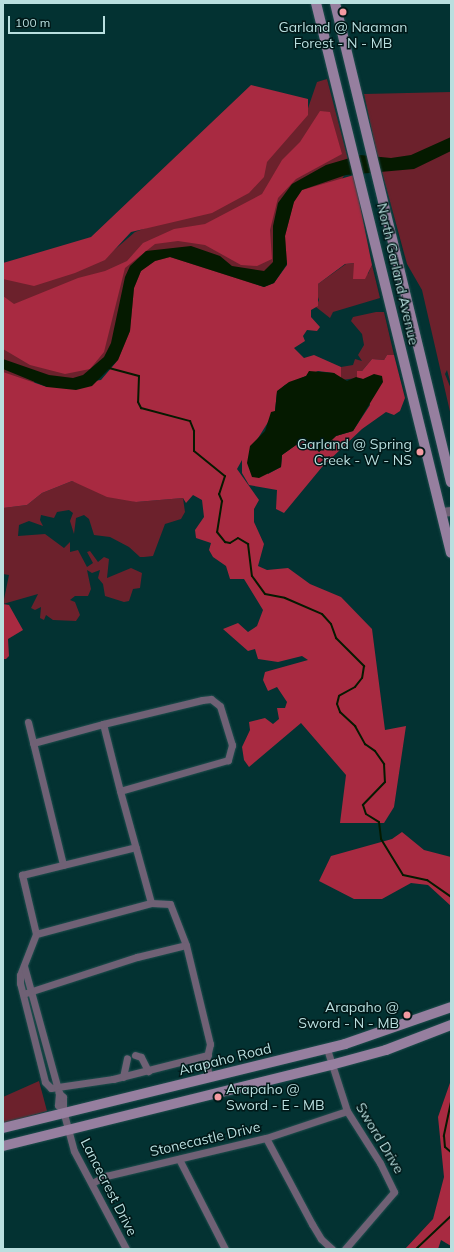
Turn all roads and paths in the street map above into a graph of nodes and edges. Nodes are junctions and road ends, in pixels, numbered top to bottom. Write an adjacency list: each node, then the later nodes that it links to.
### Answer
1 (316, 3): 4 (main road, North Garland Avenue)
2 (335, 3): 3 (main road, North Garland Avenue)
3 (451, 482)
4 (446, 512): 5 (main road, North Garland Avenue)
5 (451, 553)
6 (28, 722): 8 (street)
7 (103, 724): 8 (street); 9 (street); 9 (street)
8 (33, 743): 11 (street)
9 (120, 791): 10 (street)
10 (136, 847): 11 (street); 12 (street)
11 (63, 865): 13 (street)
12 (151, 902): 13 (street); 14 (street)
13 (36, 934): 15 (street)
14 (186, 945): 16 (street); 22 (street)
15 (24, 966): 16 (street); 17 (street)
16 (31, 992): 17 (street); 28 (street)
17 (23, 994): 28 (street)
18 (451, 1007): 20 (main road, Arapaho Road)
19 (451, 1025): 24 (main road)
20 (327, 1049): 24 (street, Sword Drive); 27 (main road, Arapaho Road)
21 (135, 1055): 25 (street)
22 (208, 1055): 25 (street); 27 (street)
23 (127, 1058): 26 (street)
24 (331, 1065): 29 (street, Sword Drive); 32 (main road)
25 (148, 1071): 26 (street)
26 (123, 1077): 28 (street)
27 (209, 1077): 30 (main road, Arapaho Road)
28 (58, 1091)
29 (347, 1111): 33 (street, Stonecastle Drive); 40 (street, Sword Drive)
30 (64, 1114): 31 (main road, Arapaho Road); 32 (street, Lancecrest Drive)
31 (3, 1128)
32 (68, 1130): 34 (main road); 36 (street, Lancecrest Drive)
33 (266, 1138): 35 (street, Stonecastle Drive); 39 (street)
34 (3, 1146)
35 (179, 1159): 36 (street, Stonecastle Drive); 38 (street)
36 (92, 1183): 37 (street, Lancecrest Drive)
37 (126, 1249)
38 (225, 1249)
39 (332, 1249)
40 (345, 1249)

